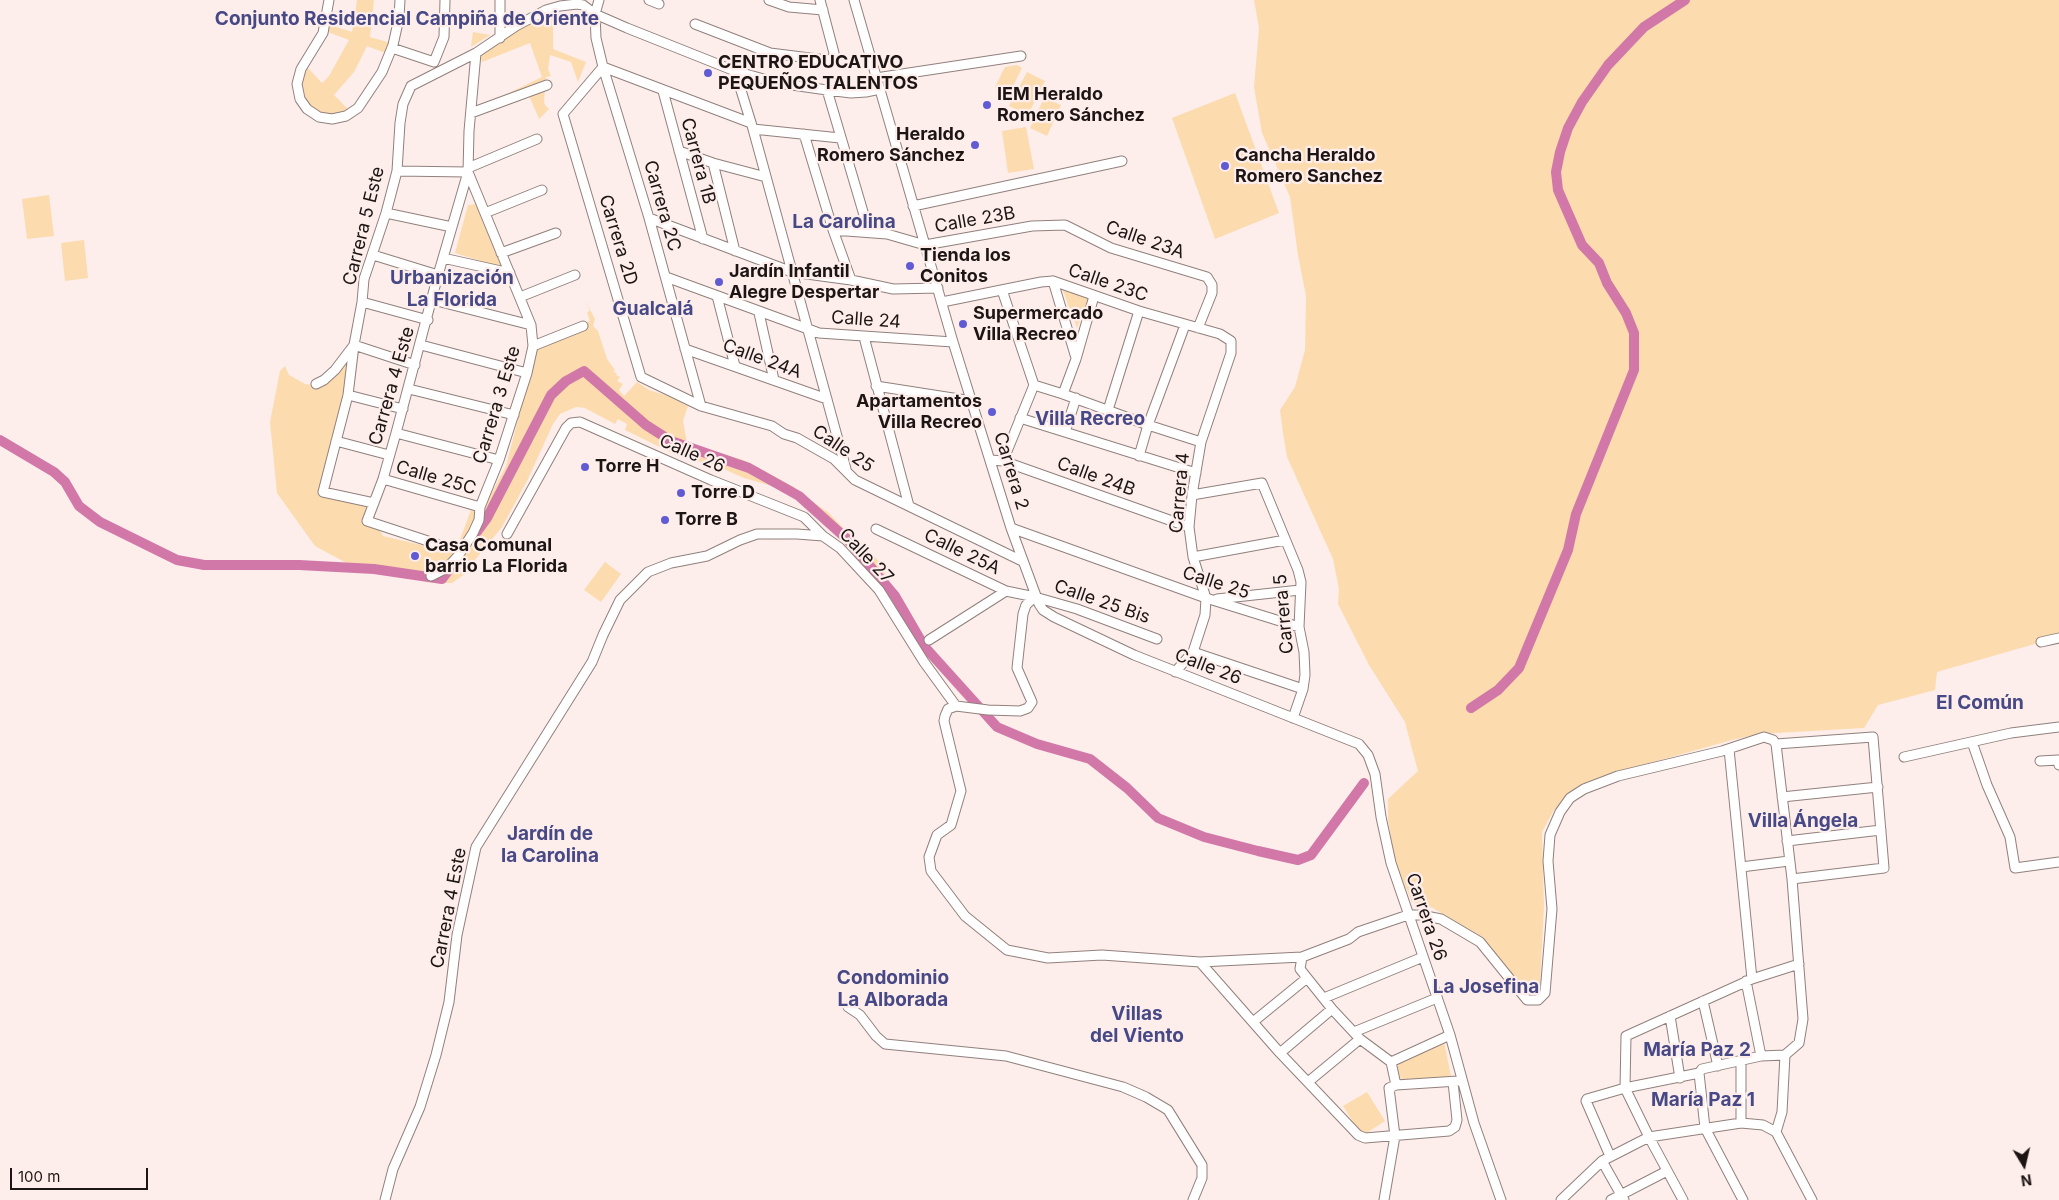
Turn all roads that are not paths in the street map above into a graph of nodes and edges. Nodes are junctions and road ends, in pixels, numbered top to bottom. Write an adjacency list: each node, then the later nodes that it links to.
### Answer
1 (329, 0): 15 (street)
2 (400, 0): 15 (street)
3 (445, 0): 18 (street)
4 (500, 0): 14 (street)
5 (599, 0): 12 (street)
6 (649, 0): 10 (street)
7 (769, 0): 11 (street)
8 (820, 0): 11 (street)
9 (854, 0): 22 (street, Carrera 2)
10 (659, 4)
11 (823, 10): 13 (street)
12 (595, 14): 14 (street); 19 (street, Carrera 2C); 20 (street)
13 (695, 24)
14 (500, 38): 16 (street)
15 (392, 48): 18 (street)
16 (476, 53): 21 (street); 27 (street, Carrera 4 Este)
17 (1021, 56): 22 (street)
18 (434, 62): 21 (street)
19 (603, 67): 26 (street); 42 (street, Carrera 2C); 88 (street, Carrera 2D)
20 (735, 71): 25 (street); 28 (street)
21 (438, 72): 36 (street, Carrera 5 Este)
22 (876, 78): 24 (street, Carrera 2)
23 (547, 85): 27 (street)
24 (880, 89): 25 (street); 39 (street, Carrera 2)
25 (827, 90): 30 (street)
26 (663, 91): 28 (street); 32 (street, Carrera 1B)
27 (471, 113): 35 (street, Carrera 4 Este)
28 (752, 126): 29 (street); 37 (street)
29 (804, 134): 30 (street); 45 (street)
30 (840, 138): 46 (street)
31 (537, 139): 35 (street)
32 (679, 151): 34 (street); 48 (street, Carrera 1B)
33 (1122, 161): 39 (street)
34 (713, 163): 37 (street); 50 (street)
35 (468, 170): 36 (street); 41 (street, Carrera 3 Este); 44 (street, Carrera 4 Este)
36 (396, 171): 40 (street, Carrera 5 Este)
37 (766, 177): 54 (street)
38 (542, 190): 41 (street)
39 (913, 206): 49 (street, Carrera 2)
40 (386, 213): 44 (street); 52 (street, Carrera 5 Este)
41 (485, 213): 51 (street, Carrera 3 Este)
42 (649, 218): 48 (street); 58 (street, Carrera 2C)
43 (1064, 225): 49 (street, Calle 23B); 75 (street, Calle 23A)
44 (452, 227): 53 (street, Carrera 4 Este)
45 (832, 230): 46 (street, Calle 23B); 59 (street)
46 (869, 232): 49 (street, Calle 23B)
47 (556, 233): 51 (street)
48 (703, 239): 50 (street)
49 (925, 245): 61 (street, Carrera 2)
50 (735, 251): 54 (street)
51 (502, 253): 55 (street, Carrera 3 Este)
52 (373, 255): 56 (street); 67 (street, Carrera 5 Este)
53 (443, 258): 55 (street); 56 (street, Carrera 4 Este)
54 (792, 272): 59 (street); 76 (street)
55 (510, 273): 65 (street, Carrera 3 Este)
56 (438, 275): 66 (street, Carrera 4 Este)
57 (575, 275): 65 (street)
58 (666, 277): 63 (street, Calle 24); 83 (street, Carrera 2C)
59 (851, 280): 61 (street)
60 (1054, 281): 62 (street, Calle 23C); 64 (street, Calle 23C); 84 (street)
61 (938, 288): 68 (street, Carrera 2)
62 (1002, 290): 68 (street, Calle 23C); 91 (street)
63 (717, 296): 70 (street, Calle 24); 86 (street)
64 (1094, 296): 69 (street, Calle 23C); 84 (street)
65 (520, 297): 72 (street, Carrera 3 Este)
66 (433, 300): 71 (street, Carrera 4 Este); 72 (street)
67 (362, 302): 71 (street); 81 (street, Carrera 5 Este)
68 (942, 302): 78 (street, Carrera 2)
69 (1139, 311): 73 (street, Calle 23C); 101 (street)
70 (759, 313): 76 (street, Calle 24); 89 (street)
71 (428, 320): 80 (street, Carrera 4 Este)
72 (531, 325): 82 (street, Carrera 3 Este)
73 (1185, 325): 75 (street, Calle 23C); 104 (street)
74 (583, 326): 82 (street)
75 (1198, 328): 79 (street, Calle 23C)
76 (808, 330): 77 (street, Calle 24); 97 (street)
77 (864, 337): 78 (street, Calle 24); 92 (street)
78 (953, 342): 98 (street, Carrera 2)
79 (1231, 342): 108 (street, Carrera 4)
80 (421, 344): 85 (street, Carrera 4 Este); 87 (street)
81 (354, 345): 85 (street); 90 (street, Carrera 5 Este); 94 (street, Carrera 5 Este)
82 (533, 346): 87 (street, Carrera 3 Este)
83 (685, 349): 86 (street, Calle 24A); 99 (street, Carrera 2C)
84 (1076, 359): 95 (street)
85 (415, 365): 93 (street, Carrera 4 Este)
86 (735, 366): 89 (street, Calle 24A)
87 (528, 373): 102 (street, Carrera 3 Este)
88 (641, 377): 99 (street, Calle 25)
89 (774, 380): 97 (street, Calle 24A)
90 (316, 384)
91 (1034, 385): 95 (street); 103 (street)
92 (876, 386): 98 (street); 119 (street)
93 (409, 389): 100 (street, Carrera 4 Este); 102 (street)
94 (348, 394): 100 (street); 107 (street, Carrera 5 Este)
95 (1063, 394): 96 (street)
96 (1076, 398): 101 (street); 105 (street)
97 (827, 399): 114 (street)
98 (972, 401): 112 (street, Carrera 2)
99 (701, 406): 114 (street, Calle 25)
100 (403, 409): 106 (street, Carrera 4 Este)
101 (1108, 410): 104 (street)
102 (514, 416): 111 (street, Carrera 3 Este)
103 (1020, 418): 105 (street); 113 (street)
104 (1148, 425): 108 (street); 110 (street)
105 (1065, 432): 110 (street)
106 (396, 433): 109 (street, Carrera 4 Este); 111 (street)
107 (336, 441): 109 (street); 118 (street, Carrera 5 Este)
108 (1201, 442): 115 (street, Carrera 4)
109 (389, 455): 116 (street, Carrera 4 Este)
110 (1139, 456): 115 (street)
111 (499, 460): 120 (street, Carrera 3 Este)
112 (991, 460): 113 (street, Calle 24B); 122 (street, Carrera 2)
113 (1002, 461): 121 (street, Calle 24B)
114 (846, 469): 119 (street, Calle 25)
115 (1196, 473): 117 (street, Carrera 4)
116 (382, 479): 118 (street, Carrera 4 Este); 120 (street, Calle 25C)
117 (1192, 495): 121 (street, Carrera 4); 126 (street, Carrera 5)
118 (374, 502): 127 (street, Carrera 4 Este)
119 (909, 506): 129 (street, Calle 25)
120 (480, 508): 131 (street, Carrera 3 Este)
121 (1189, 527): 128 (street, Carrera 4)
122 (1011, 528): 129 (street, Carrera 2); 134 (street, Calle 25)
123 (876, 529): 133 (street, Calle 25A)
124 (507, 534): 125 (street, Calle 26)
125 (823, 536): 130 (street, Calle 27); 144 (street, Calle 27)
126 (1285, 540): 128 (street); 132 (street, Carrera 5)
127 (443, 546)
128 (1193, 557): 134 (street, Carrera 4)
129 (1022, 561): 135 (street, Carrera 2)
130 (671, 563): 199 (street, Carrera 4 Este)
131 (431, 576)
132 (1300, 590): 134 (street); 136 (street, Carrera 5)
133 (1006, 591): 135 (street, Calle 25A); 139 (street)
134 (1210, 599): 136 (street, Calle 25); 141 (street, Carrera 4)
135 (1037, 600): 138 (street, Calle 25 Bis); 142 (street, Calle 26); 144 (street)
136 (1299, 627): 143 (street, Carrera 5)
137 (2059, 638): 140 (street)
138 (1157, 639)
139 (929, 640)
140 (2040, 642)
141 (1193, 652): 142 (street, Carrera 4); 143 (street)
142 (1175, 672): 145 (street, Calle 26)
143 (1304, 689): 145 (street, Carrera 5)
144 (960, 706): 165 (street)
145 (1293, 718): 150 (street, Calle 26)
146 (2059, 727): 147 (street)
147 (1972, 742): 151 (street); 159 (street)
148 (1776, 744): 149 (street); 154 (street); 155 (street)
149 (1729, 749): 160 (street); 162 (street)
150 (1368, 755): 162 (street, Carrera 26)
151 (1904, 757)
152 (2040, 761): 153 (street)
153 (2059, 765)
154 (1878, 787): 155 (street); 156 (street)
155 (1782, 797): 157 (street)
156 (1881, 830): 157 (street); 161 (street)
157 (1787, 841): 158 (street)
158 (1789, 861): 160 (street); 161 (street)
159 (2059, 862)
160 (1741, 867): 168 (street)
161 (1792, 879): 166 (street)
162 (1408, 915): 163 (street); 164 (street, Carrera 26)
163 (1302, 957): 165 (street); 167 (street)
164 (1423, 957): 169 (street); 170 (street, Carrera 26)
165 (1200, 962): 175 (street)
166 (1799, 964): 168 (street); 179 (street)
167 (1307, 978): 169 (street); 175 (street)
168 (1749, 980): 171 (street); 180 (street)
169 (1324, 998): 173 (street)
170 (1437, 998): 176 (street, Carrera 26); 177 (street)
171 (1703, 1001): 174 (street); 183 (street)
172 (848, 1007): 202 (street)
173 (1332, 1008): 177 (street); 178 (street)
174 (1670, 1016): 185 (street); 190 (street)
175 (1253, 1022): 178 (street)
176 (1450, 1035): 182 (street); 186 (street, Carrera 26)
177 (1357, 1036): 182 (street); 187 (street)
178 (1280, 1053): 187 (street)
179 (1785, 1055): 180 (street); 193 (street)
180 (1761, 1056): 181 (street)
181 (1741, 1061): 183 (street); 191 (street)
182 (1391, 1062): 189 (street)
183 (1718, 1066): 184 (street)
184 (1700, 1073): 185 (street); 192 (street)
185 (1680, 1078): 190 (street)
186 (1463, 1081): 188 (street); 204 (street, Carrera 26)
187 (1308, 1082): 194 (street)
188 (1453, 1082): 189 (street); 194 (street)
189 (1393, 1087): 194 (street)
190 (1625, 1088): 195 (street); 196 (street)
191 (1741, 1123): 192 (street); 193 (street)
192 (1705, 1128): 195 (street); 208 (street)
193 (1776, 1132): 201 (street)
194 (1395, 1136): 203 (street)
195 (1648, 1137): 196 (street); 198 (street)
196 (1610, 1156): 197 (street)
197 (1602, 1161): 200 (street); 205 (street)
198 (1667, 1171): 200 (street); 207 (street)
199 (386, 1197)
200 (1623, 1197): 206 (street)
201 (1810, 1199)
202 (1193, 1200)
203 (1384, 1200)
204 (1501, 1200)
205 (1560, 1200)
206 (1611, 1200)
207 (1684, 1200)
208 (1743, 1200)

